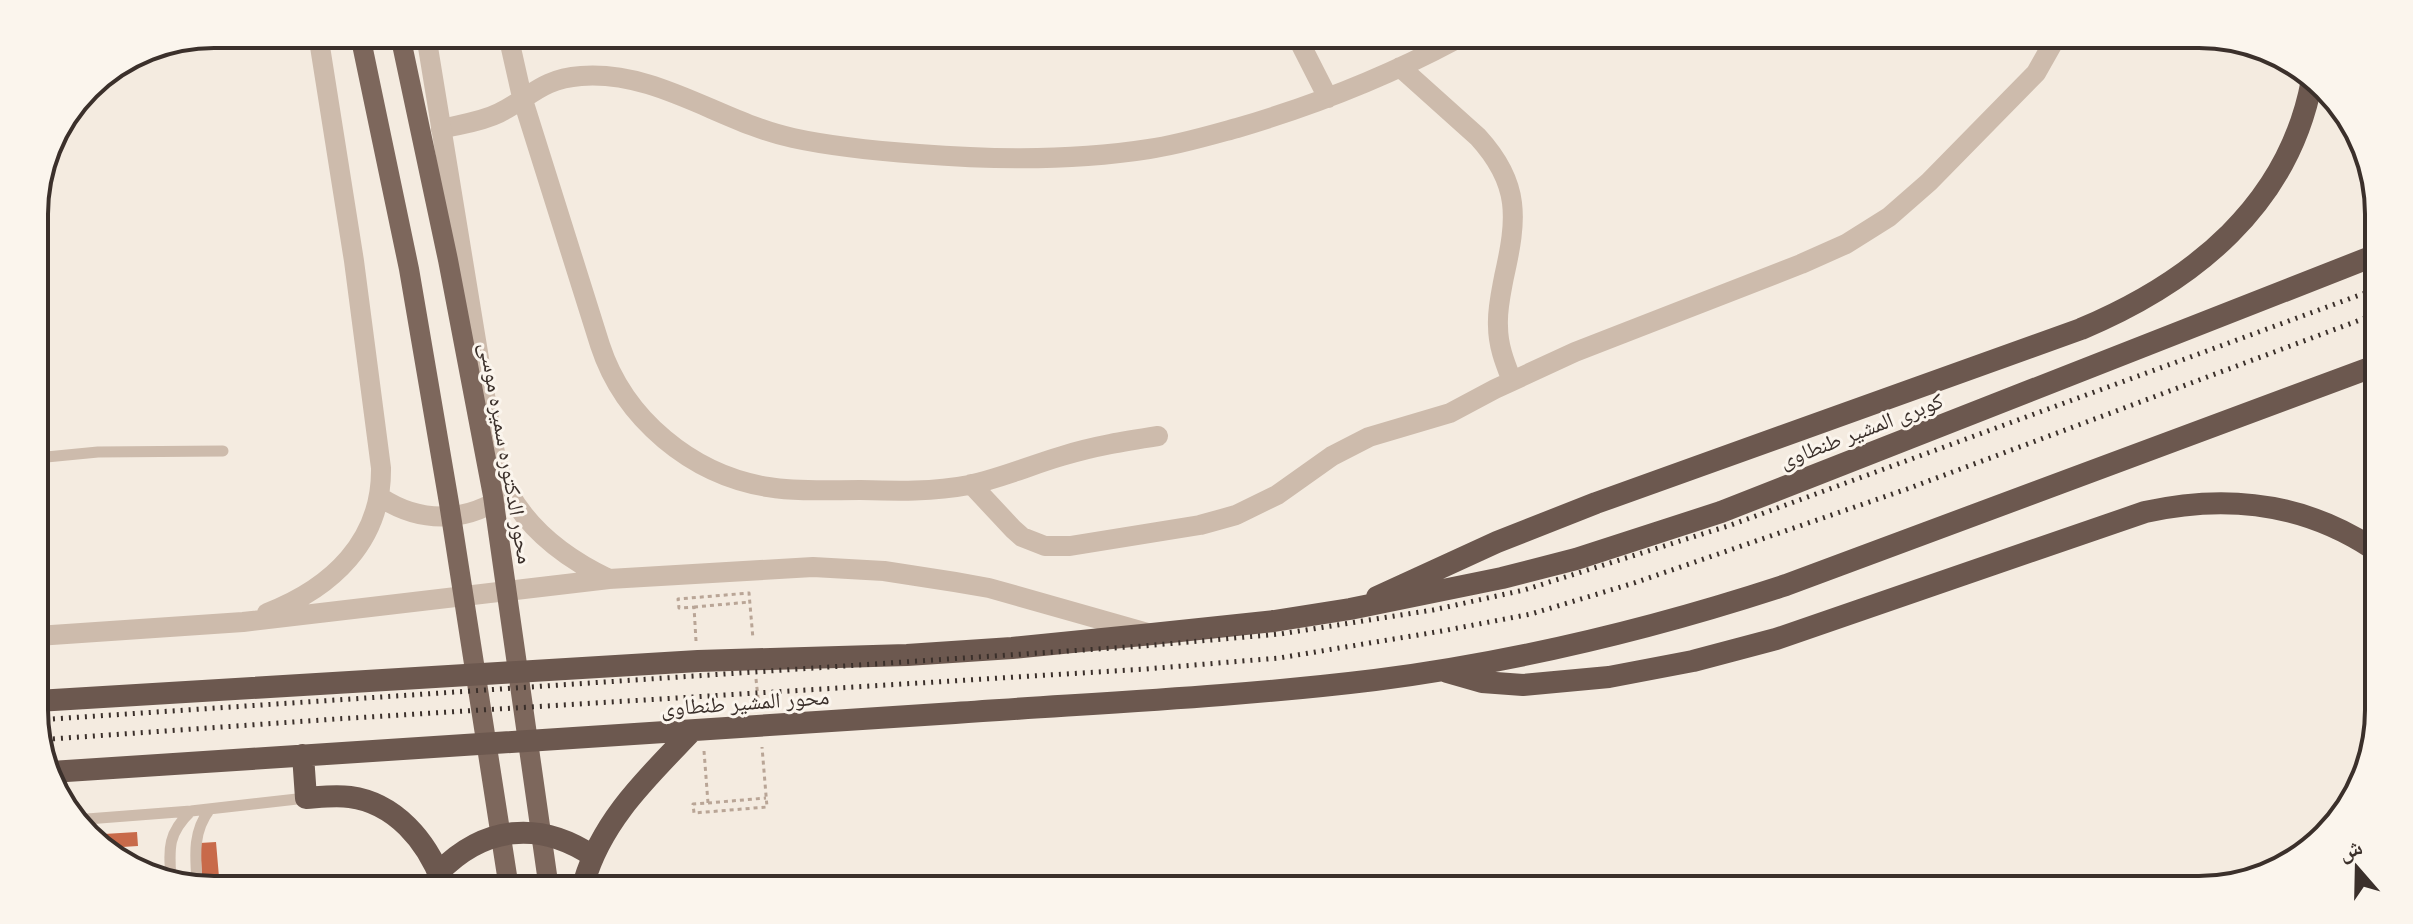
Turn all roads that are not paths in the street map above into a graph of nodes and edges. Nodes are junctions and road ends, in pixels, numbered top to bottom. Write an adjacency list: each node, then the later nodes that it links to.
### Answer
1 (320, 48): 22 (street)
2 (363, 48): 43 (main road)
3 (403, 48): 44 (main road, محور الدكتوره سميره موسى)
4 (428, 48): 13 (street)
5 (511, 48): 11 (street)
6 (1303, 48): 12 (street)
7 (1439, 48): 9 (street)
8 (2050, 48): 16 (street)
9 (1400, 67): 12 (street); 16 (street)
10 (2310, 90): 25 (highway)
11 (522, 97): 12 (street); 13 (street); 20 (street)
12 (1328, 98)
13 (441, 129): 21 (street)
14 (2365, 259): 25 (highway, كوبرى المشير طنطاوى)
15 (2365, 370): 29 (highway)
16 (1512, 381): 20 (street)
17 (1158, 436): 20 (street)
18 (223, 451): 19 (lane)
19 (48, 457)
20 (971, 484)
21 (509, 493): 22 (street); 24 (street)
22 (380, 497): 26 (street)
23 (2365, 544): 29 (highway)
24 (609, 579): 26 (street); 27 (street)
25 (1350, 609): 27 (highway, محور المشير طنطاوى)
26 (243, 622): 28 (street)
27 (1152, 634): 30 (highway, محور المشير طنطاوى)
28 (48, 635)
29 (1443, 670): 31 (highway, محور المشير طنطاوى)
30 (48, 700)
31 (696, 732): 32 (highway, محور المشير طنطاوى); 38 (highway)
32 (303, 755): 33 (highway, محور المشير طنطاوى); 34 (highway)
33 (60, 771)
34 (306, 798): 35 (lane); 41 (highway)
35 (210, 809): 36 (lane); 40 (lane)
36 (191, 811): 37 (lane); 39 (lane)
37 (88, 819)
38 (593, 856): 42 (highway); 45 (highway)
39 (170, 870)
40 (197, 875)
41 (439, 876)
42 (441, 876)
43 (507, 876)
44 (547, 876)
45 (586, 876)

